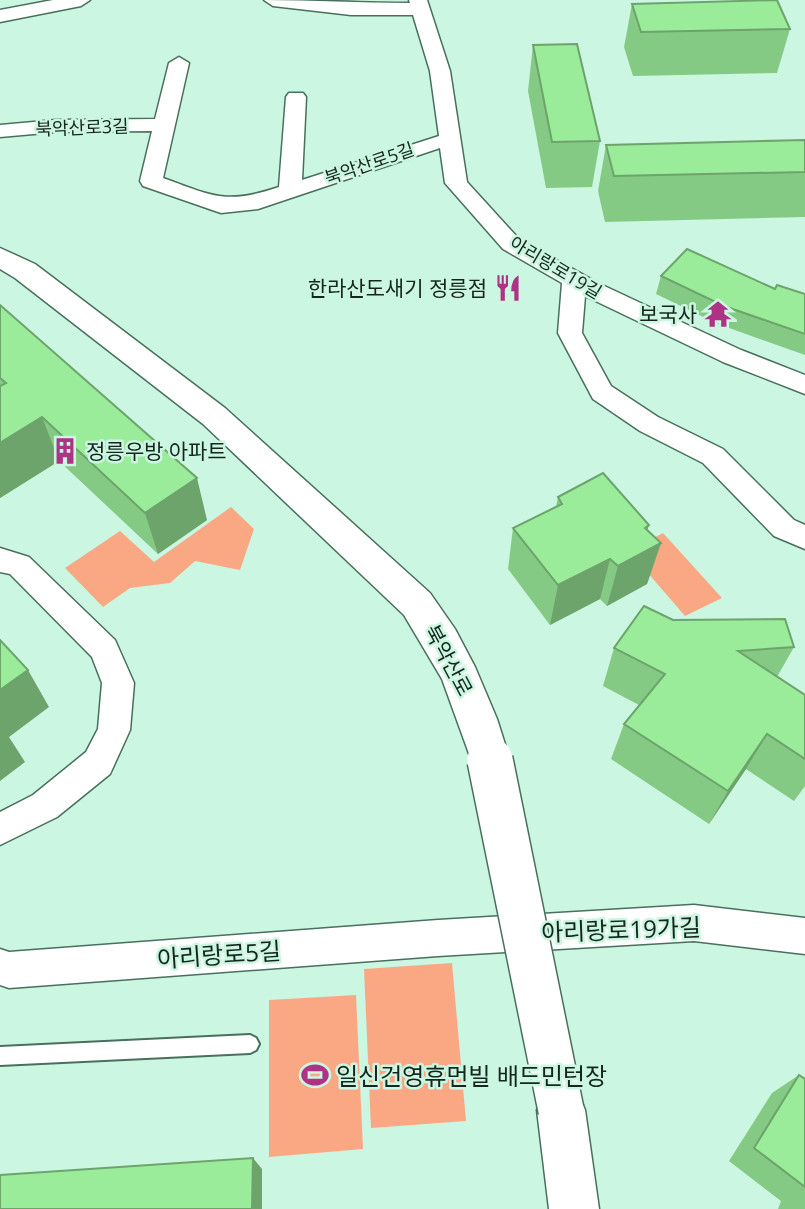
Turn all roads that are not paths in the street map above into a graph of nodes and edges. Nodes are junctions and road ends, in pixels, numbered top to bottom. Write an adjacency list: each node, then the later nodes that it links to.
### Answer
1 (81, 0): 4 (street)
2 (273, 0): 3 (street)
3 (420, 4): 9 (street, 아리랑로19길)
4 (0, 16)
5 (179, 63): 7 (street, 북악산로5길)
6 (296, 97): 10 (street, 북악산로5길)
7 (164, 125): 8 (street, 북악산로3길); 10 (street, 북악산로5길)
8 (0, 131)
9 (450, 140): 10 (street, 북악산로5길); 12 (street, 아리랑로19길)
10 (290, 191)
11 (0, 257): 22 (street, 북악산로, bridge)
12 (574, 280): 13 (street, 아리랑로19길); 14 (street)
13 (805, 386)
14 (805, 538)
15 (0, 560): 16 (street)
16 (0, 829)
17 (805, 936): 18 (street, 아리랑로19가길)
18 (438, 938): 19 (street, 아리랑로5길)
19 (0, 967)
20 (250, 1044): 21 (lane)
21 (0, 1056)
22 (574, 1209)

